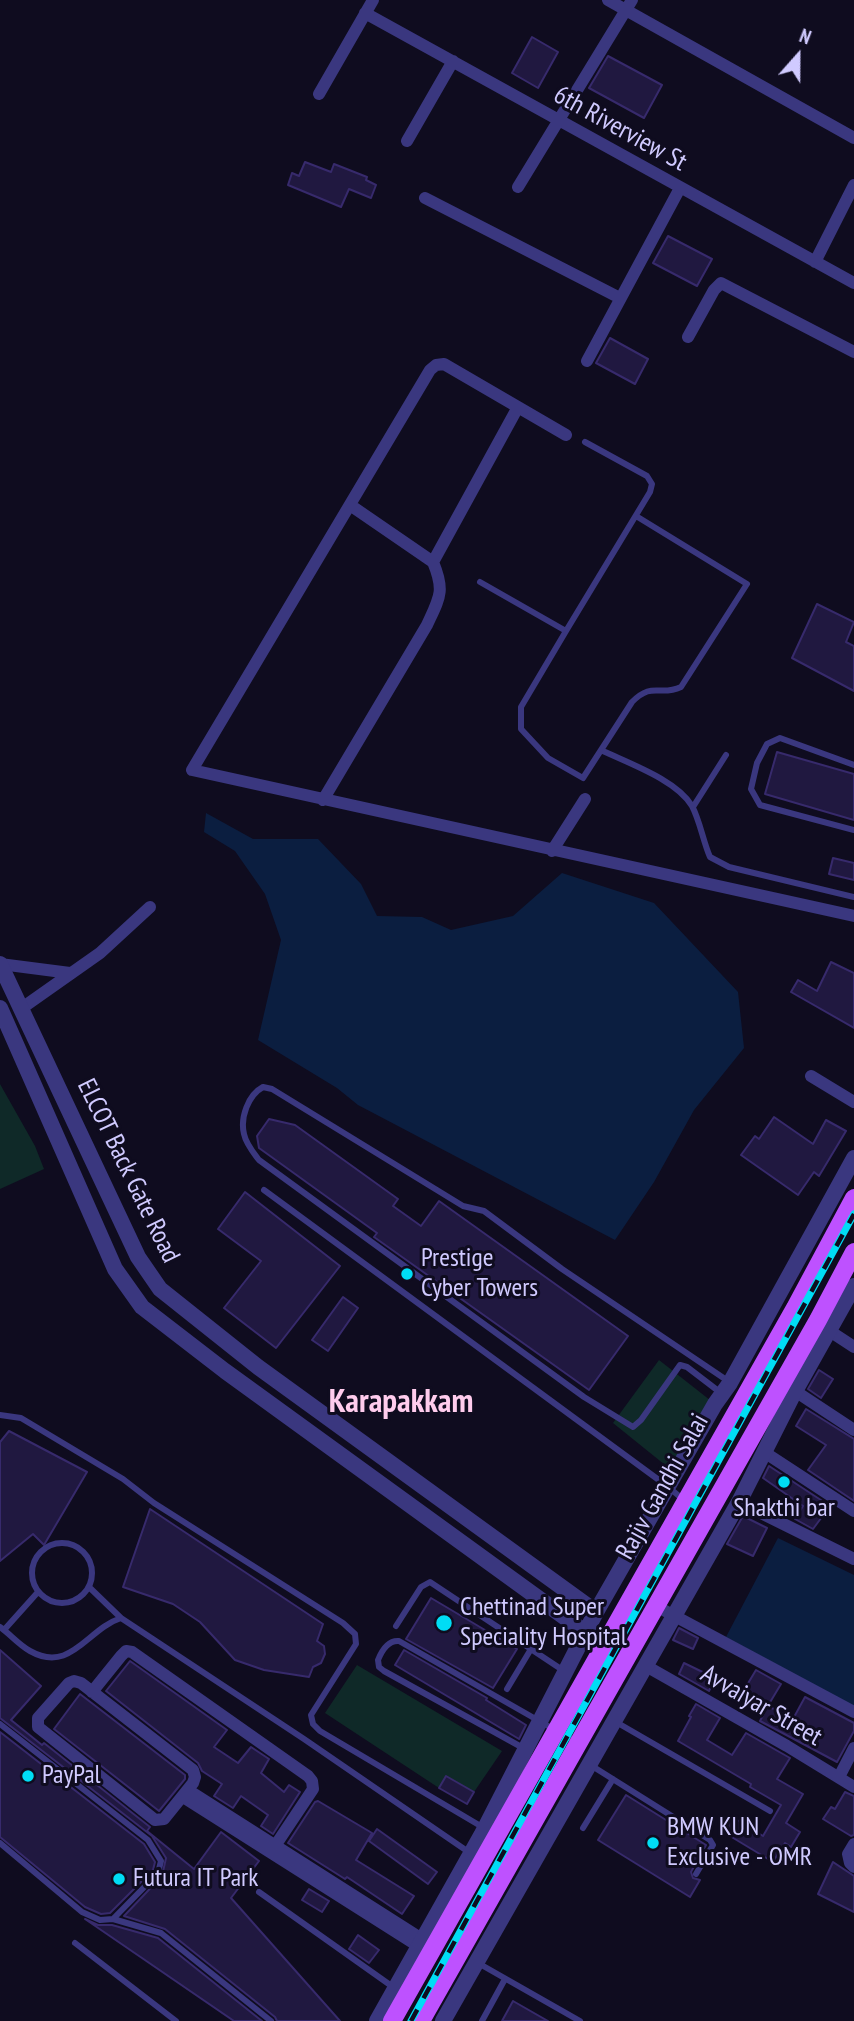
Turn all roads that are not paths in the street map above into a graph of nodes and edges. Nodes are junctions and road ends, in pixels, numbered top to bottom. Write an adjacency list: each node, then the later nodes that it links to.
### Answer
1 (373, 0): 4 (street)
2 (608, 0): 3 (street)
3 (629, 5): 7 (street); 8 (street)
4 (365, 13): 5 (street, 6th Riverview St); 6 (street)
5 (453, 61): 7 (street, 6th Riverview St); 9 (street)
6 (319, 94)
7 (558, 121): 11 (street); 12 (street, 6th Riverview St)
8 (854, 138)
9 (407, 141)
10 (854, 185): 14 (street)
11 (518, 187)
12 (680, 188): 14 (street, 6th Riverview St); 16 (street)
13 (425, 198): 16 (street)
14 (815, 262): 15 (street, 6th Riverview St)
15 (854, 282)
16 (620, 298): 19 (street)
17 (688, 337): 18 (street)
18 (854, 352)
19 (587, 360)
20 (518, 407): 21 (street); 23 (street); 25 (street)
21 (566, 435)
22 (585, 442): 24 (lane)
23 (350, 505): 25 (street); 32 (street)
24 (636, 516): 27 (lane); 28 (lane)
25 (433, 562): 32 (street)
26 (480, 582): 27 (lane)
27 (566, 631): 28 (lane)
28 (601, 750): 33 (lane)
29 (726, 755): 33 (lane)
30 (854, 765): 34 (lane)
31 (584, 799): 35 (street)
32 (323, 800): 35 (street)
33 (693, 807): 36 (lane)
34 (854, 830)
35 (552, 850): 38 (street)
36 (854, 897)
37 (150, 908): 40 (street)
38 (854, 916)
39 (0, 964): 40 (street); 42 (street, ELCOT Back Gate Road)
40 (70, 973): 42 (street)
41 (0, 1008): 46 (street, ELCOT Back Gate Road)
42 (22, 1009): 45 (street, ELCOT Back Gate Road)
43 (811, 1076): 44 (street)
44 (854, 1102)
45 (85, 1144): 46 (street); 69 (street, ELCOT Back Gate Road)
46 (64, 1151): 74 (street, ELCOT Back Gate Road)
47 (854, 1158): 51 (street)
48 (264, 1190): 61 (lane)
49 (854, 1198): 52 (main road, Rajiv Gandhi Salai)
50 (854, 1252): 54 (main road, Rajiv Gandhi Salai)
51 (791, 1273): 52 (street); 56 (street)
52 (808, 1283): 62 (main road, Rajiv Gandhi Salai)
53 (854, 1286): 54 (street)
54 (823, 1327): 55 (street); 57 (street); 68 (main road, Rajiv Gandhi Salai)
55 (854, 1347)
56 (727, 1388): 56 (lane); 61 (street)
57 (795, 1391): 59 (street); 60 (street)
58 (0, 1415): 84 (lane)
59 (854, 1430)
60 (764, 1452): 63 (street); 64 (street)
61 (667, 1486): 62 (lane); 69 (street)
62 (685, 1502): 85 (main road, Rajiv Gandhi Salai)
63 (738, 1502): 65 (street); 70 (street)
64 (854, 1511)
65 (854, 1559)
66 (89, 1587): 67 (lane); 67 (lane); 71 (lane)
67 (38, 1592): 73 (lane)
68 (656, 1606): 70 (street); 87 (main road, Rajiv Gandhi Salai)
69 (596, 1612): 74 (street)
70 (673, 1614): 76 (street); 80 (street)
71 (121, 1618): 73 (lane); 86 (lane)
72 (396, 1626): 75 (lane)
73 (2, 1628)
74 (585, 1632): 77 (street)
75 (531, 1649): 77 (lane); 78 (lane)
76 (646, 1666): 81 (street); 92 (street, Avvaiyar Street)
77 (565, 1672): 82 (street)
78 (507, 1689)
79 (92, 1692): 95 (street); 95 (street); 101 (street)
80 (854, 1712)
81 (614, 1721): 90 (street); 96 (lane)
82 (539, 1723): 85 (lane); 89 (street); 89 (lane)
83 (0, 1724): 106 (lane)
84 (313, 1724): 86 (lane); 98 (lane)
85 (555, 1731): 87 (lane); 89 (main road, Rajiv Gandhi Salai)
86 (304, 1740): 102 (lane)
87 (578, 1743): 91 (main road, Rajiv Gandhi Salai)
88 (854, 1748): 92 (street)
89 (533, 1753): 91 (lane); 98 (street); 115 (main road, Rajiv Gandhi Salai)
90 (590, 1765): 93 (lane); 109 (street)
91 (564, 1769): 116 (main road, Rajiv Gandhi Salai)
92 (839, 1777): 94 (street, Avvaiyar Street)
93 (612, 1779): 97 (lane); 104 (lane)
94 (854, 1787)
95 (186, 1793): 101 (street); 107 (street)
96 (770, 1811)
97 (583, 1828)
98 (485, 1829): 102 (street)
99 (0, 1843): 106 (lane)
100 (854, 1844): 103 (street)
101 (275, 1846): 107 (street)
102 (470, 1853): 107 (street)
103 (854, 1867)
104 (696, 1874)
105 (260, 1892): 111 (lane)
106 (113, 1919): 113 (lane)
107 (420, 1942): 111 (street)
108 (75, 1943): 112 (lane)
109 (477, 1963): 110 (lane); 117 (street)
110 (505, 1979): 118 (lane); 119 (lane)
111 (395, 1988): 114 (street)
112 (176, 2021)
113 (271, 2021)
114 (377, 2021)
115 (392, 2021)
116 (421, 2021)
117 (443, 2021)
118 (482, 2021)
119 (580, 2021)

